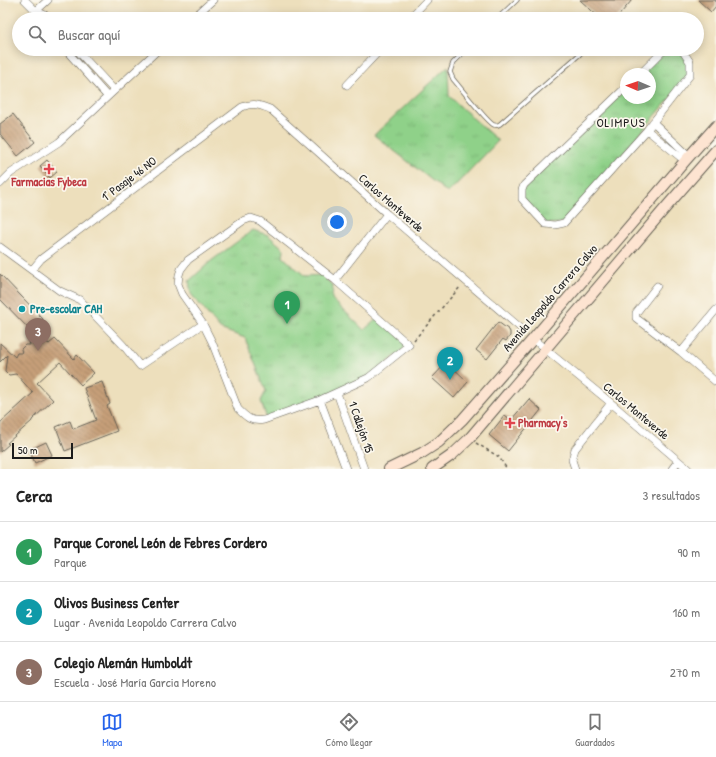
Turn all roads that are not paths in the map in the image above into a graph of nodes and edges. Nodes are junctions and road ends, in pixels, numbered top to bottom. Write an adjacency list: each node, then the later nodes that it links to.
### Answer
1 (25, 0): 6 (street)
2 (48, 0): 6 (street)
3 (212, 0): 7 (street)
4 (427, 0): 8 (street)
5 (517, 0): 9 (lane)
6 (36, 11)
7 (199, 12)
8 (416, 12)
9 (505, 12)
10 (71, 56): 22 (street)
11 (82, 56): 20 (street)
12 (151, 56): 20 (street)
13 (374, 56): 19 (street)
14 (460, 56): 15 (lane)
15 (578, 56)
16 (659, 56): 18 (street)
17 (686, 56): 24 (street)
18 (646, 68)
19 (347, 85)
20 (114, 90): 22 (street)
21 (620, 93): 26 (street)
22 (107, 96): 29 (street)
23 (242, 107): 30 (street, Carlos Monteverde); 32 (street, 1° Pasaje 46 NO)
24 (653, 122): 26 (street); 28 (street)
25 (716, 126): 28 (main road, Avenida Leopoldo Carrera Calvo)
26 (647, 130): 28 (street)
27 (716, 150): 39 (main road)
28 (687, 158): 38 (main road, Avenida Leopoldo Carrera Calvo)
29 (0, 184)
30 (387, 214): 33 (street); 37 (street, Carlos Monteverde)
31 (0, 247): 32 (street)
32 (32, 270): 36 (street)
33 (335, 280): 36 (street); 42 (street)
34 (658, 286): 40 (street)
35 (716, 310): 40 (street)
36 (203, 324): 43 (street)
37 (523, 330)
38 (533, 339): 39 (street, Carlos Monteverde); 48 (main road, Avenida Leopoldo Carrera Calvo)
39 (545, 349): 44 (street, Carlos Monteverde); 49 (main road)
40 (681, 352): 41 (street)
41 (716, 382)
42 (337, 393): 43 (street); 47 (street, 1 Callejón 15)
43 (320, 400): 46 (street)
44 (611, 403): 45 (street, Carlos Monteverde); 50 (street)
45 (678, 461): 51 (street); 52 (street, Carlos Monteverde)
46 (346, 469)
47 (364, 469)
48 (389, 469)
49 (432, 469)
50 (575, 469)
51 (672, 469)
52 (688, 469)

